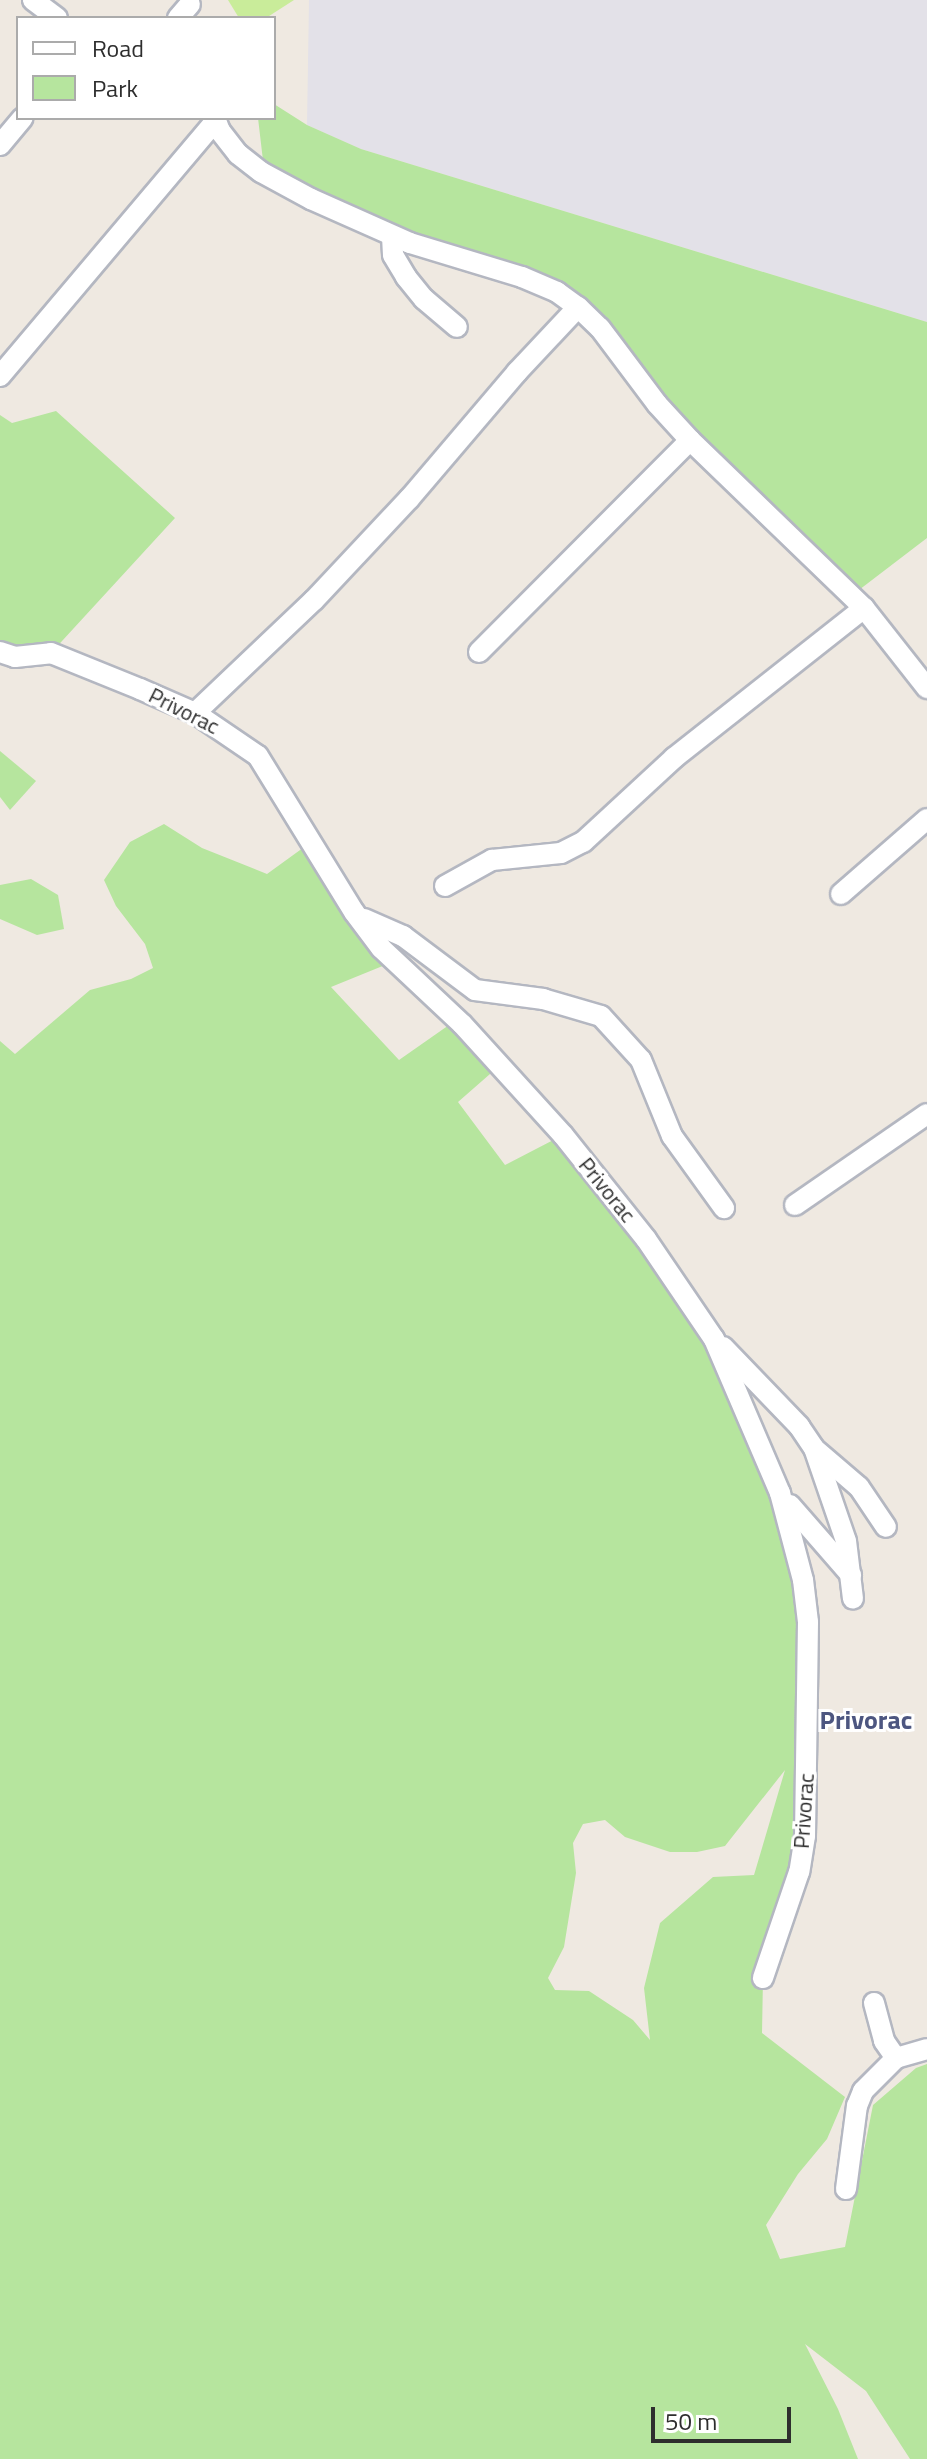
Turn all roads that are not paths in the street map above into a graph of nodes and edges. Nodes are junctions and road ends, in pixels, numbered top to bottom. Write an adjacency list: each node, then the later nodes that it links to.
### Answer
1 (33, 0): 2 (street)
2 (54, 16)
3 (21, 120): 6 (street)
4 (215, 120): 10 (street)
5 (216, 120): 7 (street)
6 (0, 145)
7 (392, 236): 8 (street); 9 (street)
8 (578, 307): 11 (street); 16 (street)
9 (457, 327)
10 (0, 376)
11 (690, 440): 12 (street); 14 (street)
12 (864, 608): 15 (street); 18 (street)
13 (0, 652): 16 (street, Privorac)
14 (479, 652)
15 (927, 688)
16 (195, 713): 20 (street, Privorac)
17 (927, 819): 19 (street)
18 (445, 886)
19 (841, 894)
20 (354, 912): 23 (street); 24 (street, Privorac)
21 (927, 1114): 22 (street)
22 (795, 1205)
23 (724, 1208)
24 (714, 1339): 25 (street); 26 (street, Privorac)
25 (814, 1448): 27 (street); 28 (street)
26 (780, 1493): 28 (street); 30 (street, Privorac)
27 (886, 1527)
28 (851, 1575): 29 (street)
29 (853, 1599)
30 (763, 1978)
31 (874, 2003): 33 (street)
32 (927, 2049): 33 (street)
33 (896, 2058): 34 (street)
34 (846, 2189)

